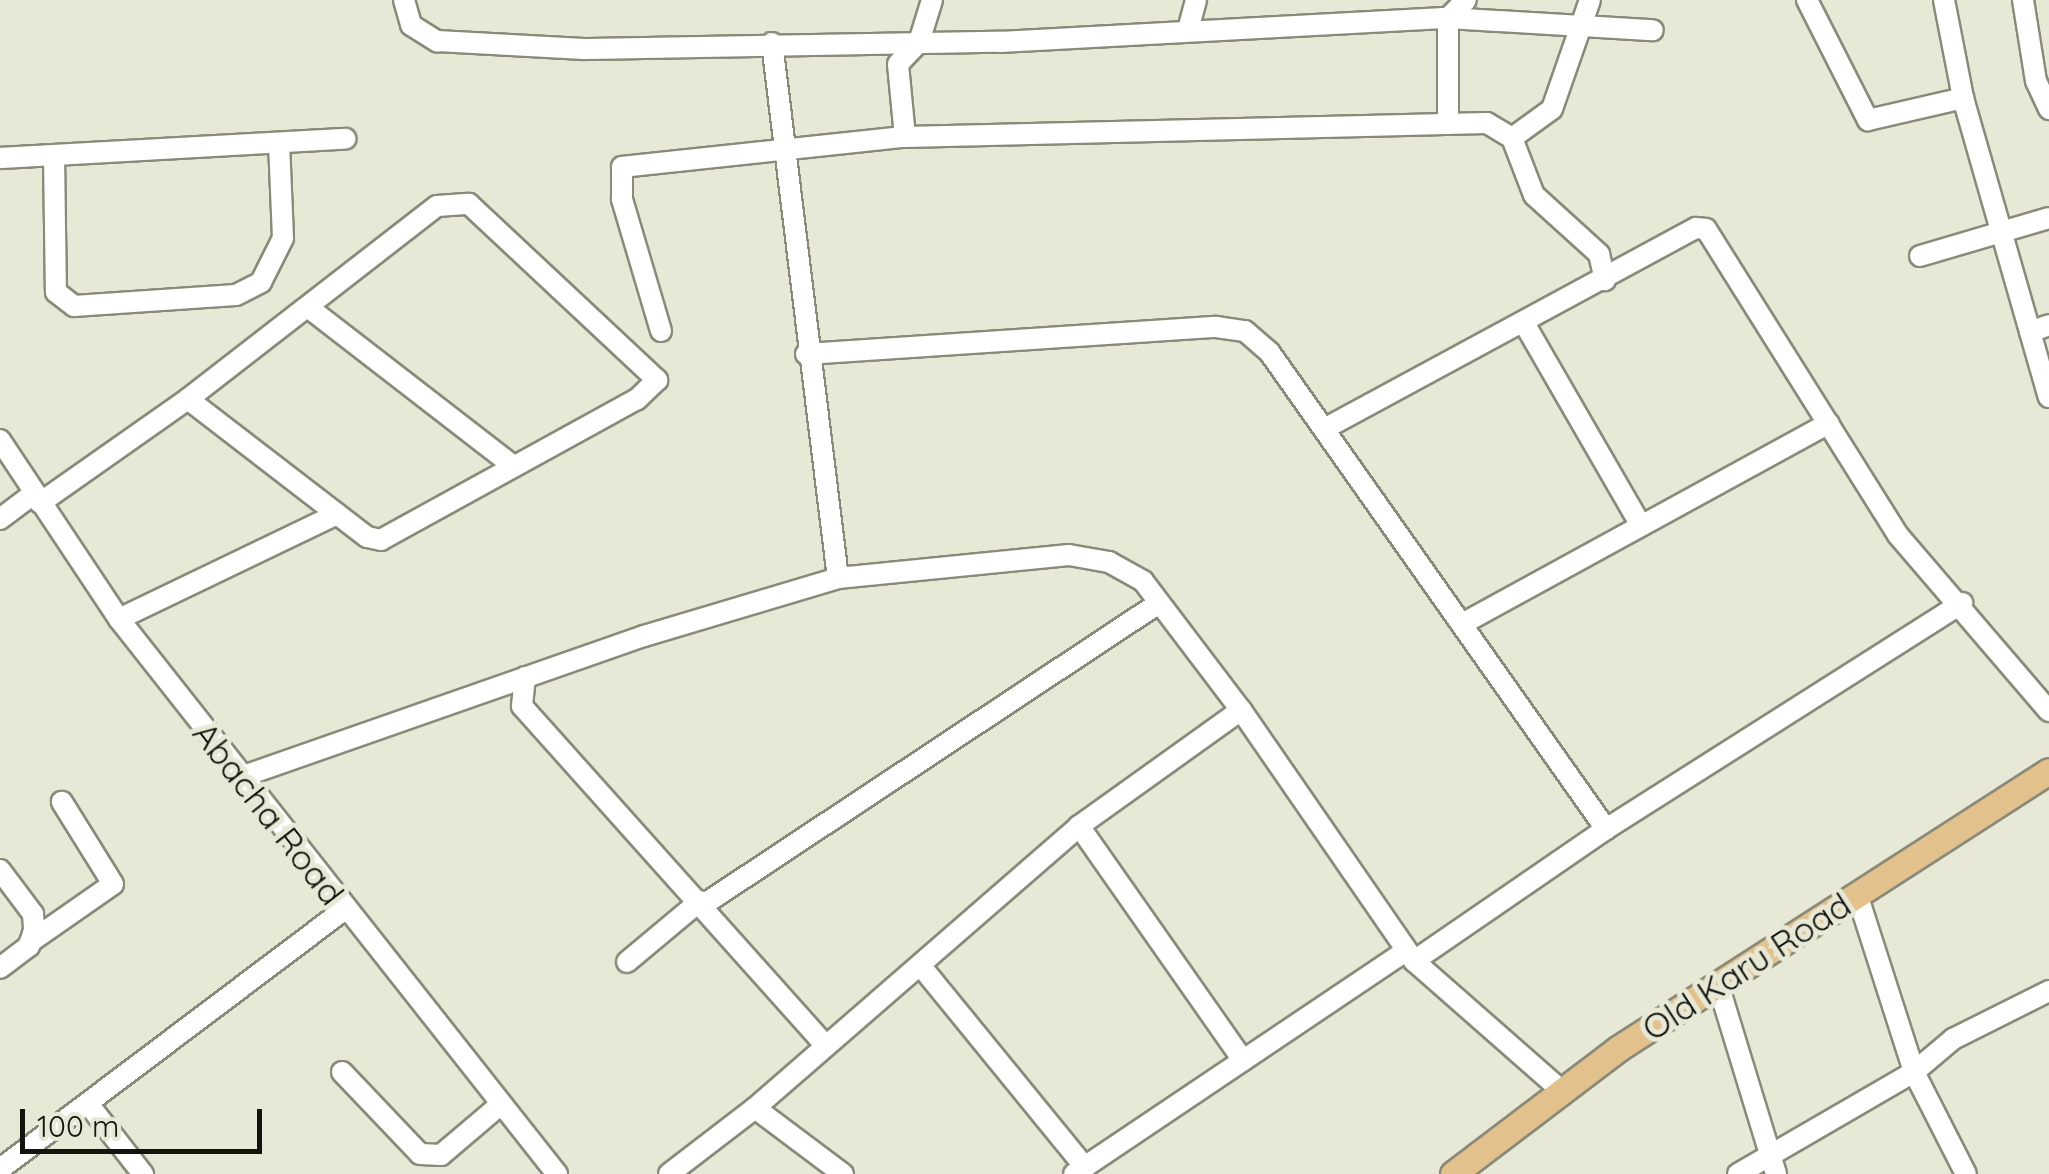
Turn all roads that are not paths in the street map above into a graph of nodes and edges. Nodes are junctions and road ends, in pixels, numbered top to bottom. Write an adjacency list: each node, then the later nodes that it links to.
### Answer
1 (404, 0): 15 (street)
2 (932, 0): 14 (street)
3 (1196, 0): 12 (street)
4 (1466, 0): 10 (street)
5 (1590, 0): 11 (street)
6 (1807, 0): 16 (street)
7 (1944, 0): 16 (street)
8 (2024, 7): 9 (street); 17 (street)
9 (2049, 13)
10 (1448, 18): 11 (street); 12 (street); 18 (street)
11 (1583, 22): 13 (street); 20 (street)
12 (1188, 30): 14 (street)
13 (1653, 30)
14 (919, 42): 15 (street); 19 (street)
15 (772, 43): 23 (street)
16 (1963, 98): 27 (street)
17 (2049, 109)
18 (1448, 124): 19 (street); 20 (street)
19 (905, 137): 23 (street)
20 (1512, 138): 29 (street)
21 (345, 139): 22 (street)
22 (279, 143): 24 (street); 24 (street)
23 (780, 147): 33 (street); 34 (street)
24 (54, 155): 25 (street)
25 (0, 158)
26 (2049, 218): 27 (street)
27 (2001, 234): 28 (street); 32 (street)
28 (1920, 256)
29 (1605, 280): 31 (street); 37 (street)
30 (309, 308): 36 (street); 40 (street); 40 (street)
31 (1524, 323): 38 (street); 44 (street)
32 (2039, 329): 35 (street)
33 (662, 331)
34 (806, 354): 38 (street); 45 (street)
35 (2049, 397)
36 (188, 398): 41 (street); 42 (street)
37 (1829, 423): 44 (street); 47 (street)
38 (1324, 429): 49 (street)
39 (0, 440): 41 (street, Abacha Road)
40 (511, 464): 42 (street)
41 (36, 499): 43 (street); 48 (street, Abacha Road)
42 (337, 514): 48 (street)
43 (0, 519)
44 (1641, 526): 49 (street)
45 (838, 578): 46 (street); 50 (street)
46 (1158, 602): 53 (street); 62 (street)
47 (1962, 603): 54 (street); 59 (street)
48 (120, 620): 56 (street, Abacha Road)
49 (1462, 624): 59 (street)
50 (525, 676): 51 (street); 52 (street)
51 (482, 692): 52 (street); 56 (street)
52 (522, 706): 62 (street)
53 (1242, 710): 58 (street); 65 (street)
54 (2049, 711)
55 (2049, 771): 61 (main road, Old Karu Road)
56 (242, 777): 63 (street, Abacha Road)
57 (62, 802): 64 (street)
58 (1079, 826): 67 (street); 72 (street)
59 (1606, 829): 65 (street)
60 (0, 870): 64 (street)
61 (1857, 894): 69 (main road, Old Karu Road); 74 (street)
62 (702, 903): 66 (street); 71 (street)
63 (344, 910): 76 (street); 77 (street, Abacha Road)
64 (30, 942): 68 (street)
65 (1410, 956): 72 (street); 75 (street)
66 (627, 962)
67 (920, 965): 71 (street); 81 (street)
68 (0, 968)
69 (1718, 984): 75 (main road, Old Karu Road); 79 (street)
70 (2049, 991): 74 (street)
71 (825, 1044): 78 (street)
72 (1243, 1060): 81 (street)
73 (342, 1072): 77 (street)
74 (1914, 1072): 79 (street); 89 (street)
75 (1564, 1093): 82 (main road, Old Karu Road)
76 (89, 1104): 80 (street); 83 (street)
77 (500, 1104): 84 (street, Abacha Road)
78 (755, 1108): 85 (street); 86 (street)
79 (1767, 1154): 87 (street); 88 (street)
80 (0, 1170)
81 (1080, 1170)
82 (1466, 1170)
83 (143, 1174)
84 (557, 1174)
85 (668, 1174)
86 (843, 1174)
87 (1738, 1174)
88 (1776, 1174)
89 (1966, 1174)

